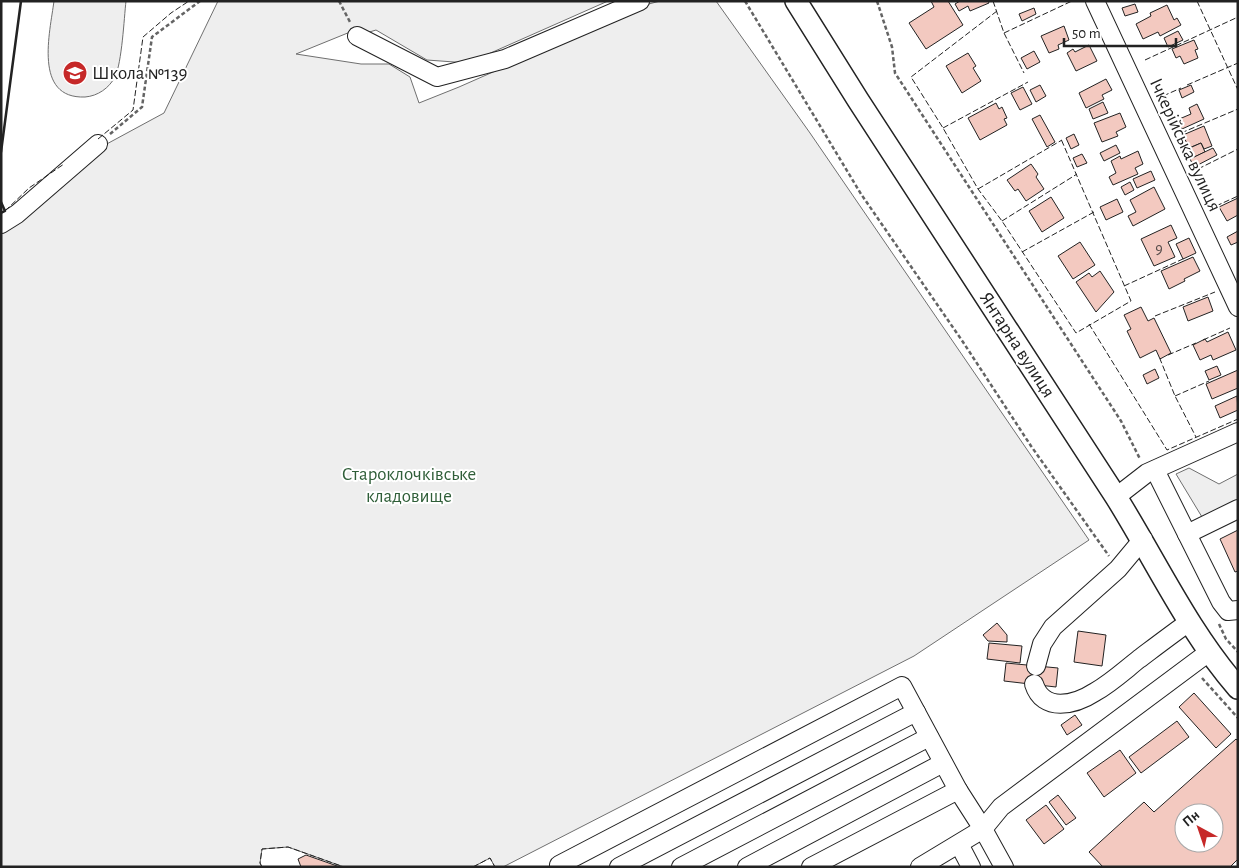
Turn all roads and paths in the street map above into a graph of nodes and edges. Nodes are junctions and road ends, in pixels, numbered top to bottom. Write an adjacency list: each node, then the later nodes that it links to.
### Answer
1 (200, 1): 9 (path)
2 (339, 1): 8 (path)
3 (640, 1): 8 (street)
4 (745, 1): 18 (path)
5 (796, 1): 14 (main road, Янтарна вулиця)
6 (877, 1): 13 (path)
7 (1095, 1): 11 (street, Ічкерійська вулиця)
8 (357, 36)
9 (98, 144): 10 (street)
10 (1, 224)
11 (1238, 307)
12 (1238, 432): 13 (street)
13 (1151, 471): 14 (street); 16 (street)
14 (1116, 497): 17 (main road, Янтарна вулиця)
15 (1238, 509): 16 (street)
16 (1187, 534): 19 (street)
17 (1143, 539): 18 (street); 20 (main road, Янтарна вулиця)
18 (1118, 569): 24 (street)
19 (1238, 610)
20 (1189, 622): 22 (main road, Янтарна вулиця); 25 (street)
21 (1218, 622): 23 (path)
22 (1209, 652): 26 (main road, Янтарна вулиця); 31 (street)
23 (1238, 652)
24 (1036, 666)
25 (1034, 684)
26 (1238, 688)
27 (916, 712): 28 (street); 34 (street); 35 (street)
28 (929, 737): 29 (street); 36 (street)
29 (943, 764): 30 (street); 37 (street)
30 (958, 790): 31 (street); 38 (street)
31 (983, 829): 32 (street); 40 (street)
32 (959, 844): 33 (street); 39 (street)
33 (930, 864)
34 (559, 866)
35 (619, 867)
36 (681, 867)
37 (747, 867)
38 (811, 867)
39 (971, 867)
40 (1004, 867)

